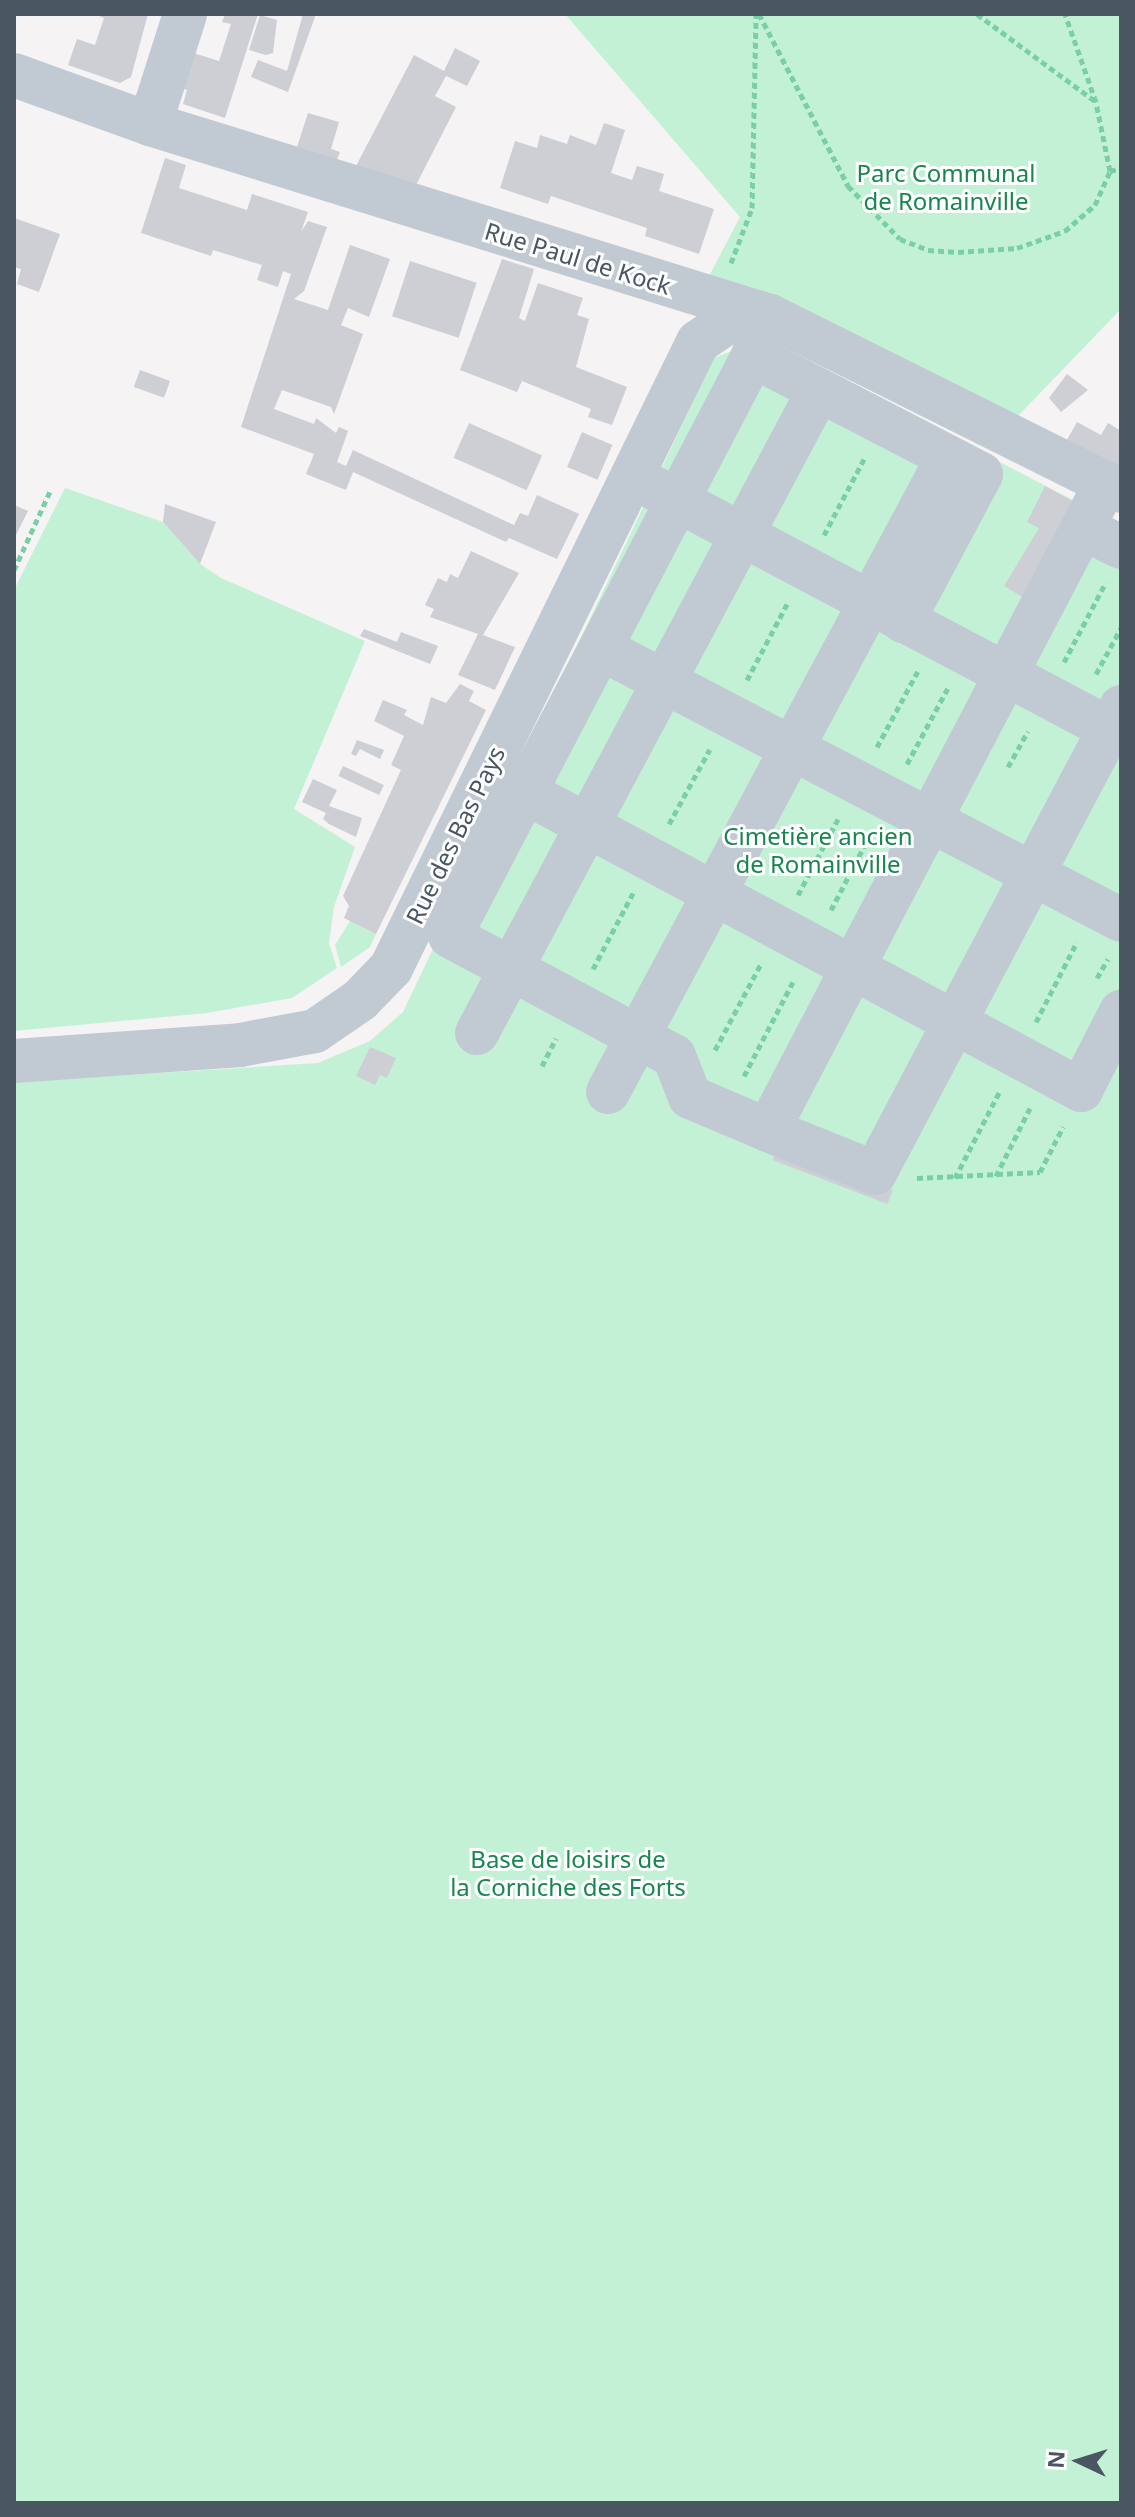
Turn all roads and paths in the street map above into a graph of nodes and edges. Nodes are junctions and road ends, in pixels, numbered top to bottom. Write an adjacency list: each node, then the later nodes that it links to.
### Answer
1 (185, 14): 7 (street)
2 (758, 14): 9 (path); 10 (path)
3 (977, 14): 6 (path)
4 (1065, 14): 6 (path)
5 (14, 75): 7 (street, Rue Paul de Kock)
6 (1096, 102): 9 (path)
7 (150, 124): 10 (street, Rue Paul de Kock)
8 (1121, 168): 9 (path)
9 (1110, 171)
10 (698, 295): 11 (street, Rue Paul de Kock); 12 (street)
11 (770, 316): 12 (street); 15 (street, Rue Paul de Kock)
12 (698, 342): 14 (street, Rue des Bas Pays)
13 (819, 390): 17 (street); 18 (street); 21 (street)
14 (628, 477): 17 (street); 41 (street, Rue des Bas Pays)
15 (1113, 487): 19 (street)
16 (51, 489): 20 (path)
17 (680, 500): 18 (street); 22 (street)
18 (742, 534): 21 (street); 24 (street)
19 (1102, 538): 23 (street)
20 (14, 570)
21 (919, 628): 23 (street); 26 (street); 28 (path); 28 (path)
22 (602, 649): 24 (street); 27 (street)
23 (1008, 675): 25 (street); 29 (street)
24 (662, 681): 26 (street); 30 (street)
25 (1117, 724): 31 (street)
26 (792, 749): 28 (street); 32 (street)
27 (525, 792): 30 (street); 36 (street)
28 (873, 792): 29 (street); 34 (path); 34 (path)
29 (930, 822): 31 (street); 35 (street)
30 (587, 824): 32 (street); 36 (street)
31 (1032, 877): 33 (street); 38 (street)
32 (713, 892): 34 (street); 40 (street)
33 (1121, 920)
34 (796, 937): 35 (street); 44 (path); 44 (path)
35 (852, 965): 38 (street); 45 (street)
36 (511, 968): 39 (street); 40 (street)
37 (1121, 1012): 42 (street)
38 (953, 1021): 42 (street); 46 (street)
39 (477, 1033)
40 (638, 1037): 43 (street); 44 (street)
41 (14, 1061)
42 (1081, 1090): 46 (path)
43 (608, 1092)
44 (708, 1105): 45 (street)
45 (768, 1130): 46 (street)
46 (878, 1167)

